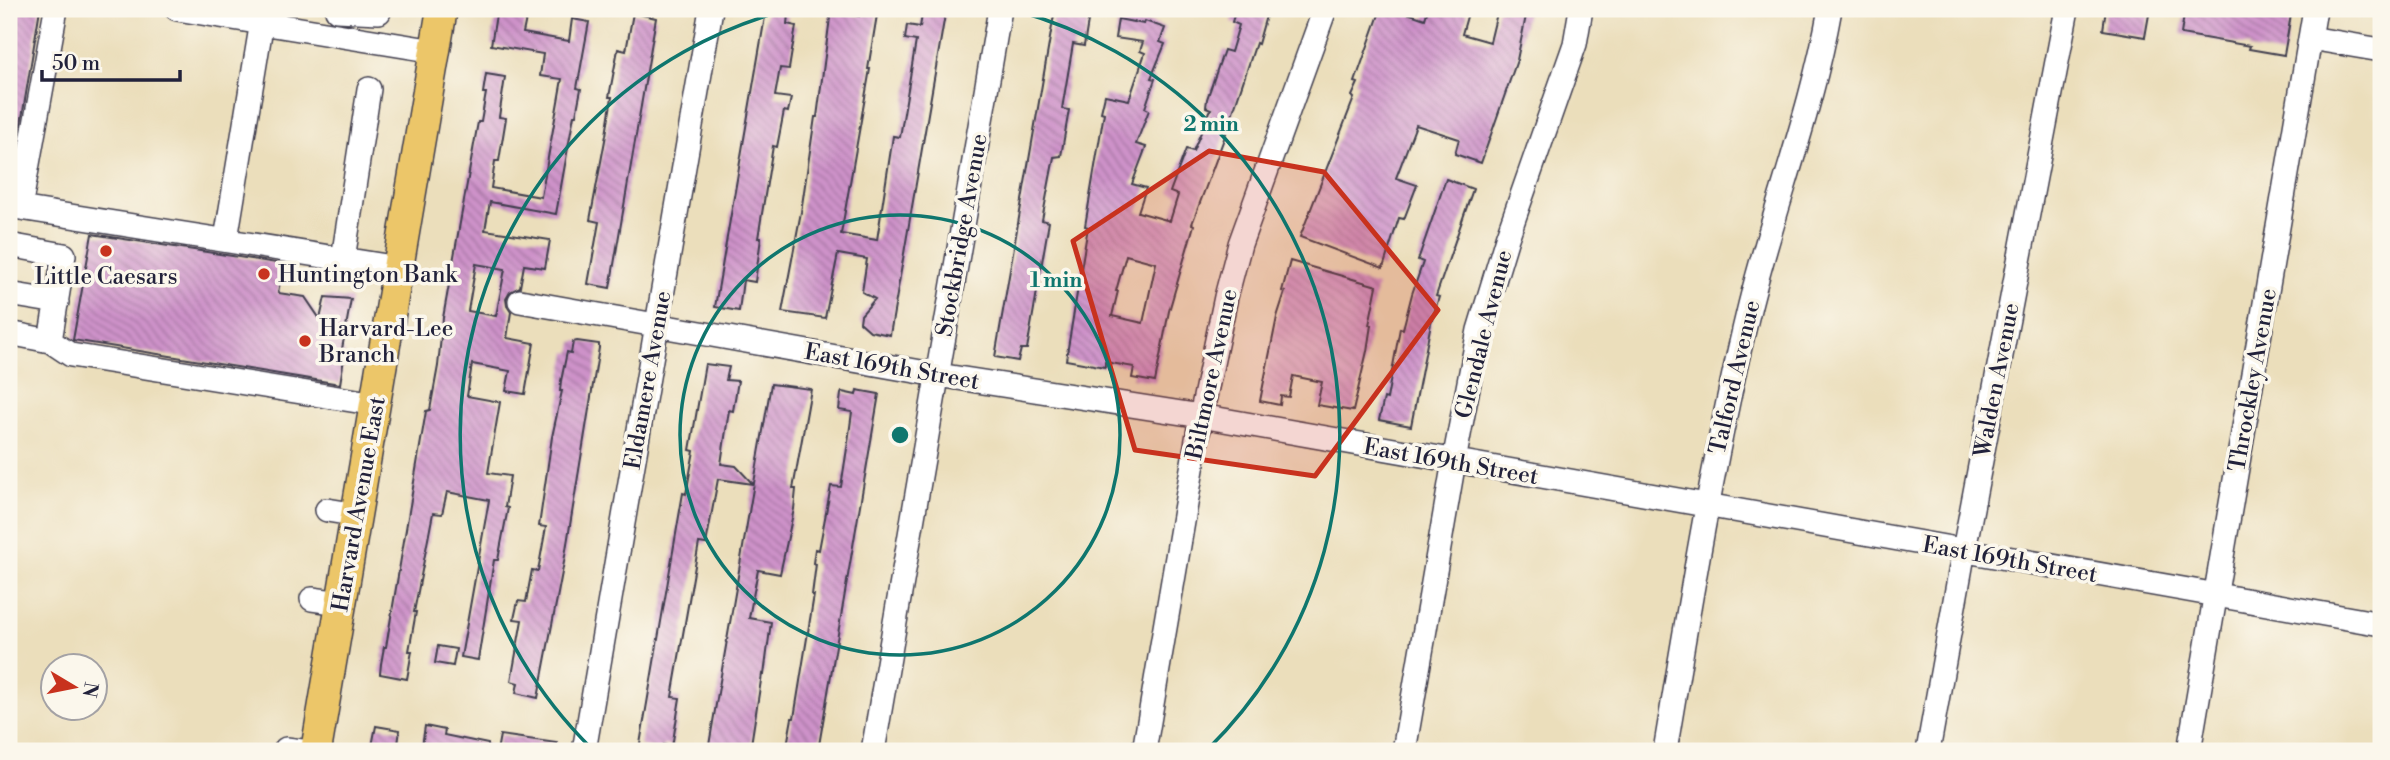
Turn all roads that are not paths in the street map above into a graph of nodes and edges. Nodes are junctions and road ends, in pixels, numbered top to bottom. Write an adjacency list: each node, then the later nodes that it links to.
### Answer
1 (56, 9): 19 (street)
2 (177, 9): 13 (street)
3 (442, 9): 16 (main road, Harvard Avenue East)
4 (711, 9): 27 (street, Eldamere Avenue)
5 (1000, 9): 30 (street, Stockbridge Avenue)
6 (1325, 9): 32 (street, Biltmore Avenue)
7 (1581, 9): 33 (street, Glendale Avenue)
8 (1830, 9): 34 (street, Talford Avenue)
9 (2067, 9): 37 (street, Walden Avenue)
10 (2315, 9): 14 (street, Throckley Avenue)
11 (337, 10): 12 (street)
12 (379, 10): 15 (street)
13 (263, 15): 15 (street); 20 (street)
14 (2310, 38): 17 (street); 38 (street, Throckley Avenue)
15 (374, 41): 16 (street)
16 (435, 51): 23 (main road, Harvard Avenue East)
17 (2381, 51)
18 (369, 89): 22 (street)
19 (14, 215): 20 (street)
20 (226, 239): 22 (street)
21 (9, 246): 26 (street)
22 (343, 259): 23 (street)
23 (399, 268): 31 (main road, Harvard Avenue East)
24 (9, 294): 26 (street)
25 (520, 301): 27 (street, East 169th Street)
26 (57, 302): 29 (street)
27 (656, 325): 30 (street, East 169th Street); 43 (street, Eldamere Avenue)
28 (9, 333): 29 (street)
29 (50, 341): 31 (street)
30 (938, 375): 32 (street, East 169th Street); 44 (street, Stockbridge Avenue)
31 (376, 404): 36 (main road, Harvard Avenue East)
32 (1201, 416): 33 (street, East 169th Street); 45 (street, Biltmore Avenue)
33 (1454, 461): 34 (street, East 169th Street); 46 (street, Glendale Avenue)
34 (1706, 506): 37 (street, East 169th Street); 47 (street, Talford Avenue)
35 (327, 510): 36 (street)
36 (358, 515): 40 (main road, Harvard Avenue East)
37 (1964, 550): 38 (street, East 169th Street); 48 (street, Walden Avenue)
38 (2215, 595): 41 (street, East 169th Street); 49 (street, Throckley Avenue)
39 (312, 599): 40 (street)
40 (341, 603): 42 (main road, Harvard Avenue East)
41 (2381, 624)
42 (316, 751)
43 (584, 751)
44 (873, 751)
45 (1144, 751)
46 (1404, 751)
47 (1665, 751)
48 (1928, 751)
49 (2189, 751)

